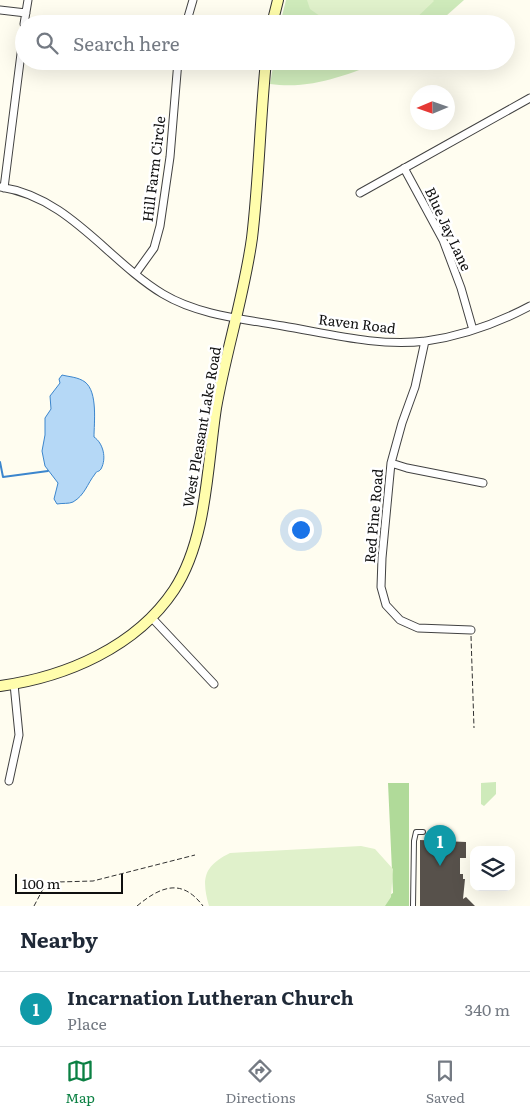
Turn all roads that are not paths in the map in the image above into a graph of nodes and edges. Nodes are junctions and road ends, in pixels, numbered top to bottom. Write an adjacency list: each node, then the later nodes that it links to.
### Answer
1 (28, 0): 5 (street)
2 (193, 0): 6 (street)
3 (278, 0): 7 (street)
4 (0, 10): 5 (street)
5 (26, 14)
6 (189, 15)
7 (274, 15)
8 (18, 70): 13 (street)
9 (177, 70): 15 (street, Hill Farm Circle)
10 (265, 70): 17 (street, West Pleasant Lake Road)
11 (530, 98): 12 (street)
12 (404, 168): 14 (street); 18 (street, Blue Jay Lane)
13 (2, 188): 15 (street)
14 (360, 193)
15 (136, 273): 17 (street)
16 (530, 306): 18 (street, Raven Road)
17 (236, 318): 19 (street, Raven Road); 22 (street, West Pleasant Lake Road)
18 (473, 330): 19 (street, Raven Road)
19 (425, 341): 20 (street, Red Pine Road)
20 (391, 463): 21 (street); 23 (street, Red Pine Road)
21 (482, 483)
22 (152, 618): 24 (street, West Pleasant Lake Road); 25 (street)
23 (471, 630)
24 (14, 684): 26 (street, West Pleasant Lake Road); 27 (street)
25 (214, 684)
26 (0, 686)
27 (9, 780)
28 (423, 832): 29 (lane)
29 (414, 906)

